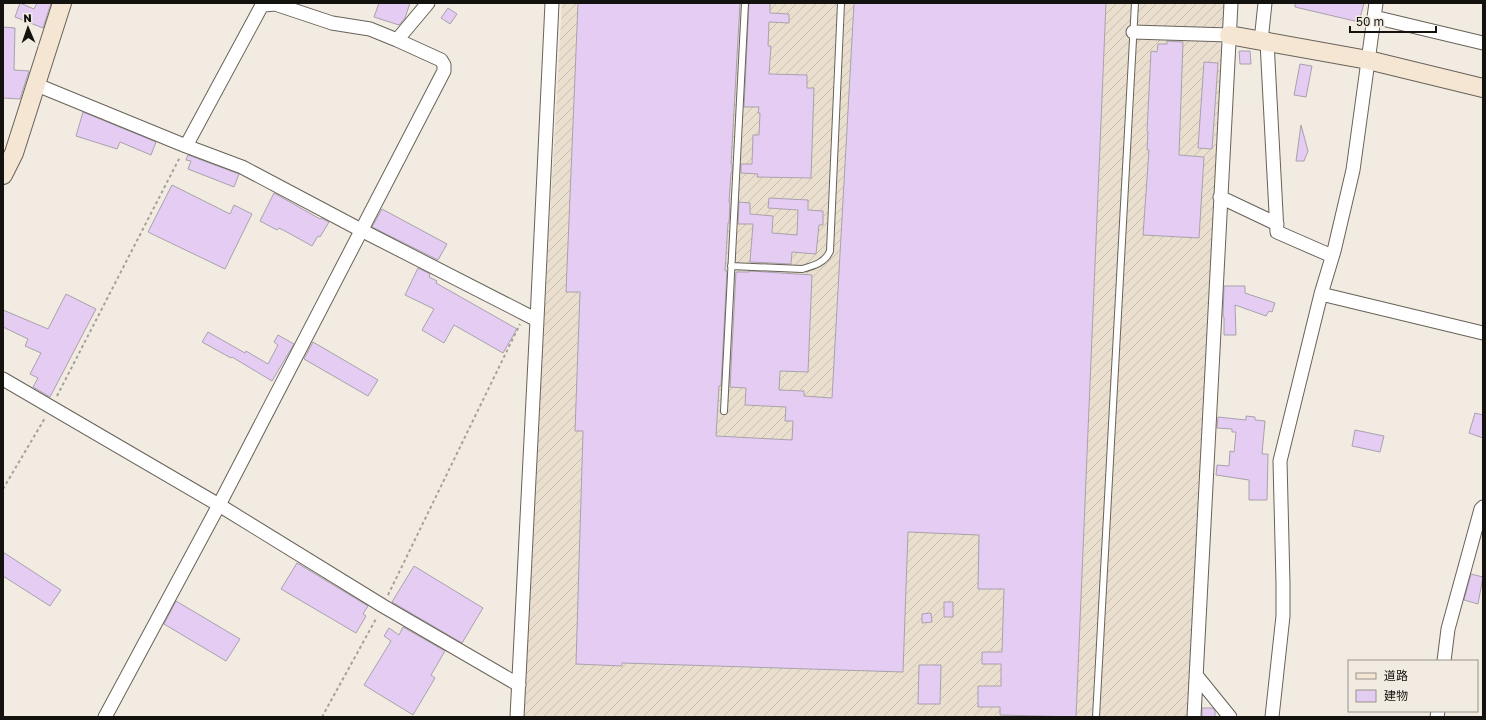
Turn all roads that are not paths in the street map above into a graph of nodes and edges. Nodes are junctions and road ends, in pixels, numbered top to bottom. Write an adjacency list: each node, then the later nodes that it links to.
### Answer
1 (62, 3): 17 (street)
2 (428, 3): 13 (street)
3 (552, 3): 27 (street)
4 (745, 3): 25 (lane)
5 (841, 3): 25 (lane)
6 (1135, 3): 11 (lane)
7 (1231, 3): 12 (street)
8 (1265, 3): 14 (street)
9 (1376, 3): 10 (street)
10 (1374, 17): 15 (street); 16 (street)
11 (1133, 32): 12 (street); 40 (lane)
12 (1229, 35): 14 (street); 21 (street)
13 (397, 40): 19 (street); 23 (street)
14 (1264, 41): 16 (street); 22 (street)
15 (1483, 43)
16 (1368, 60): 18 (street); 24 (street)
17 (37, 85): 19 (street); 20 (street)
18 (1483, 88)
19 (186, 146): 23 (street)
20 (3, 175)
21 (1220, 197): 22 (street); 34 (street)
22 (1277, 224): 24 (street)
23 (361, 230): 27 (street); 31 (street)
24 (1332, 256): 26 (street)
25 (731, 266): 30 (lane)
26 (1321, 294): 28 (street); 43 (street)
27 (537, 320): 35 (street)
28 (1483, 333)
29 (3, 379): 31 (street)
30 (724, 411)
31 (219, 505): 35 (street); 37 (street)
32 (1483, 507): 33 (street)
33 (1444, 660)
34 (1196, 675): 41 (street); 42 (street)
35 (519, 685): 36 (street)
36 (518, 699): 38 (street); 39 (street)
37 (105, 717)
38 (508, 717)
39 (517, 717)
40 (1096, 717)
41 (1194, 717)
42 (1230, 717)
43 (1272, 717)

